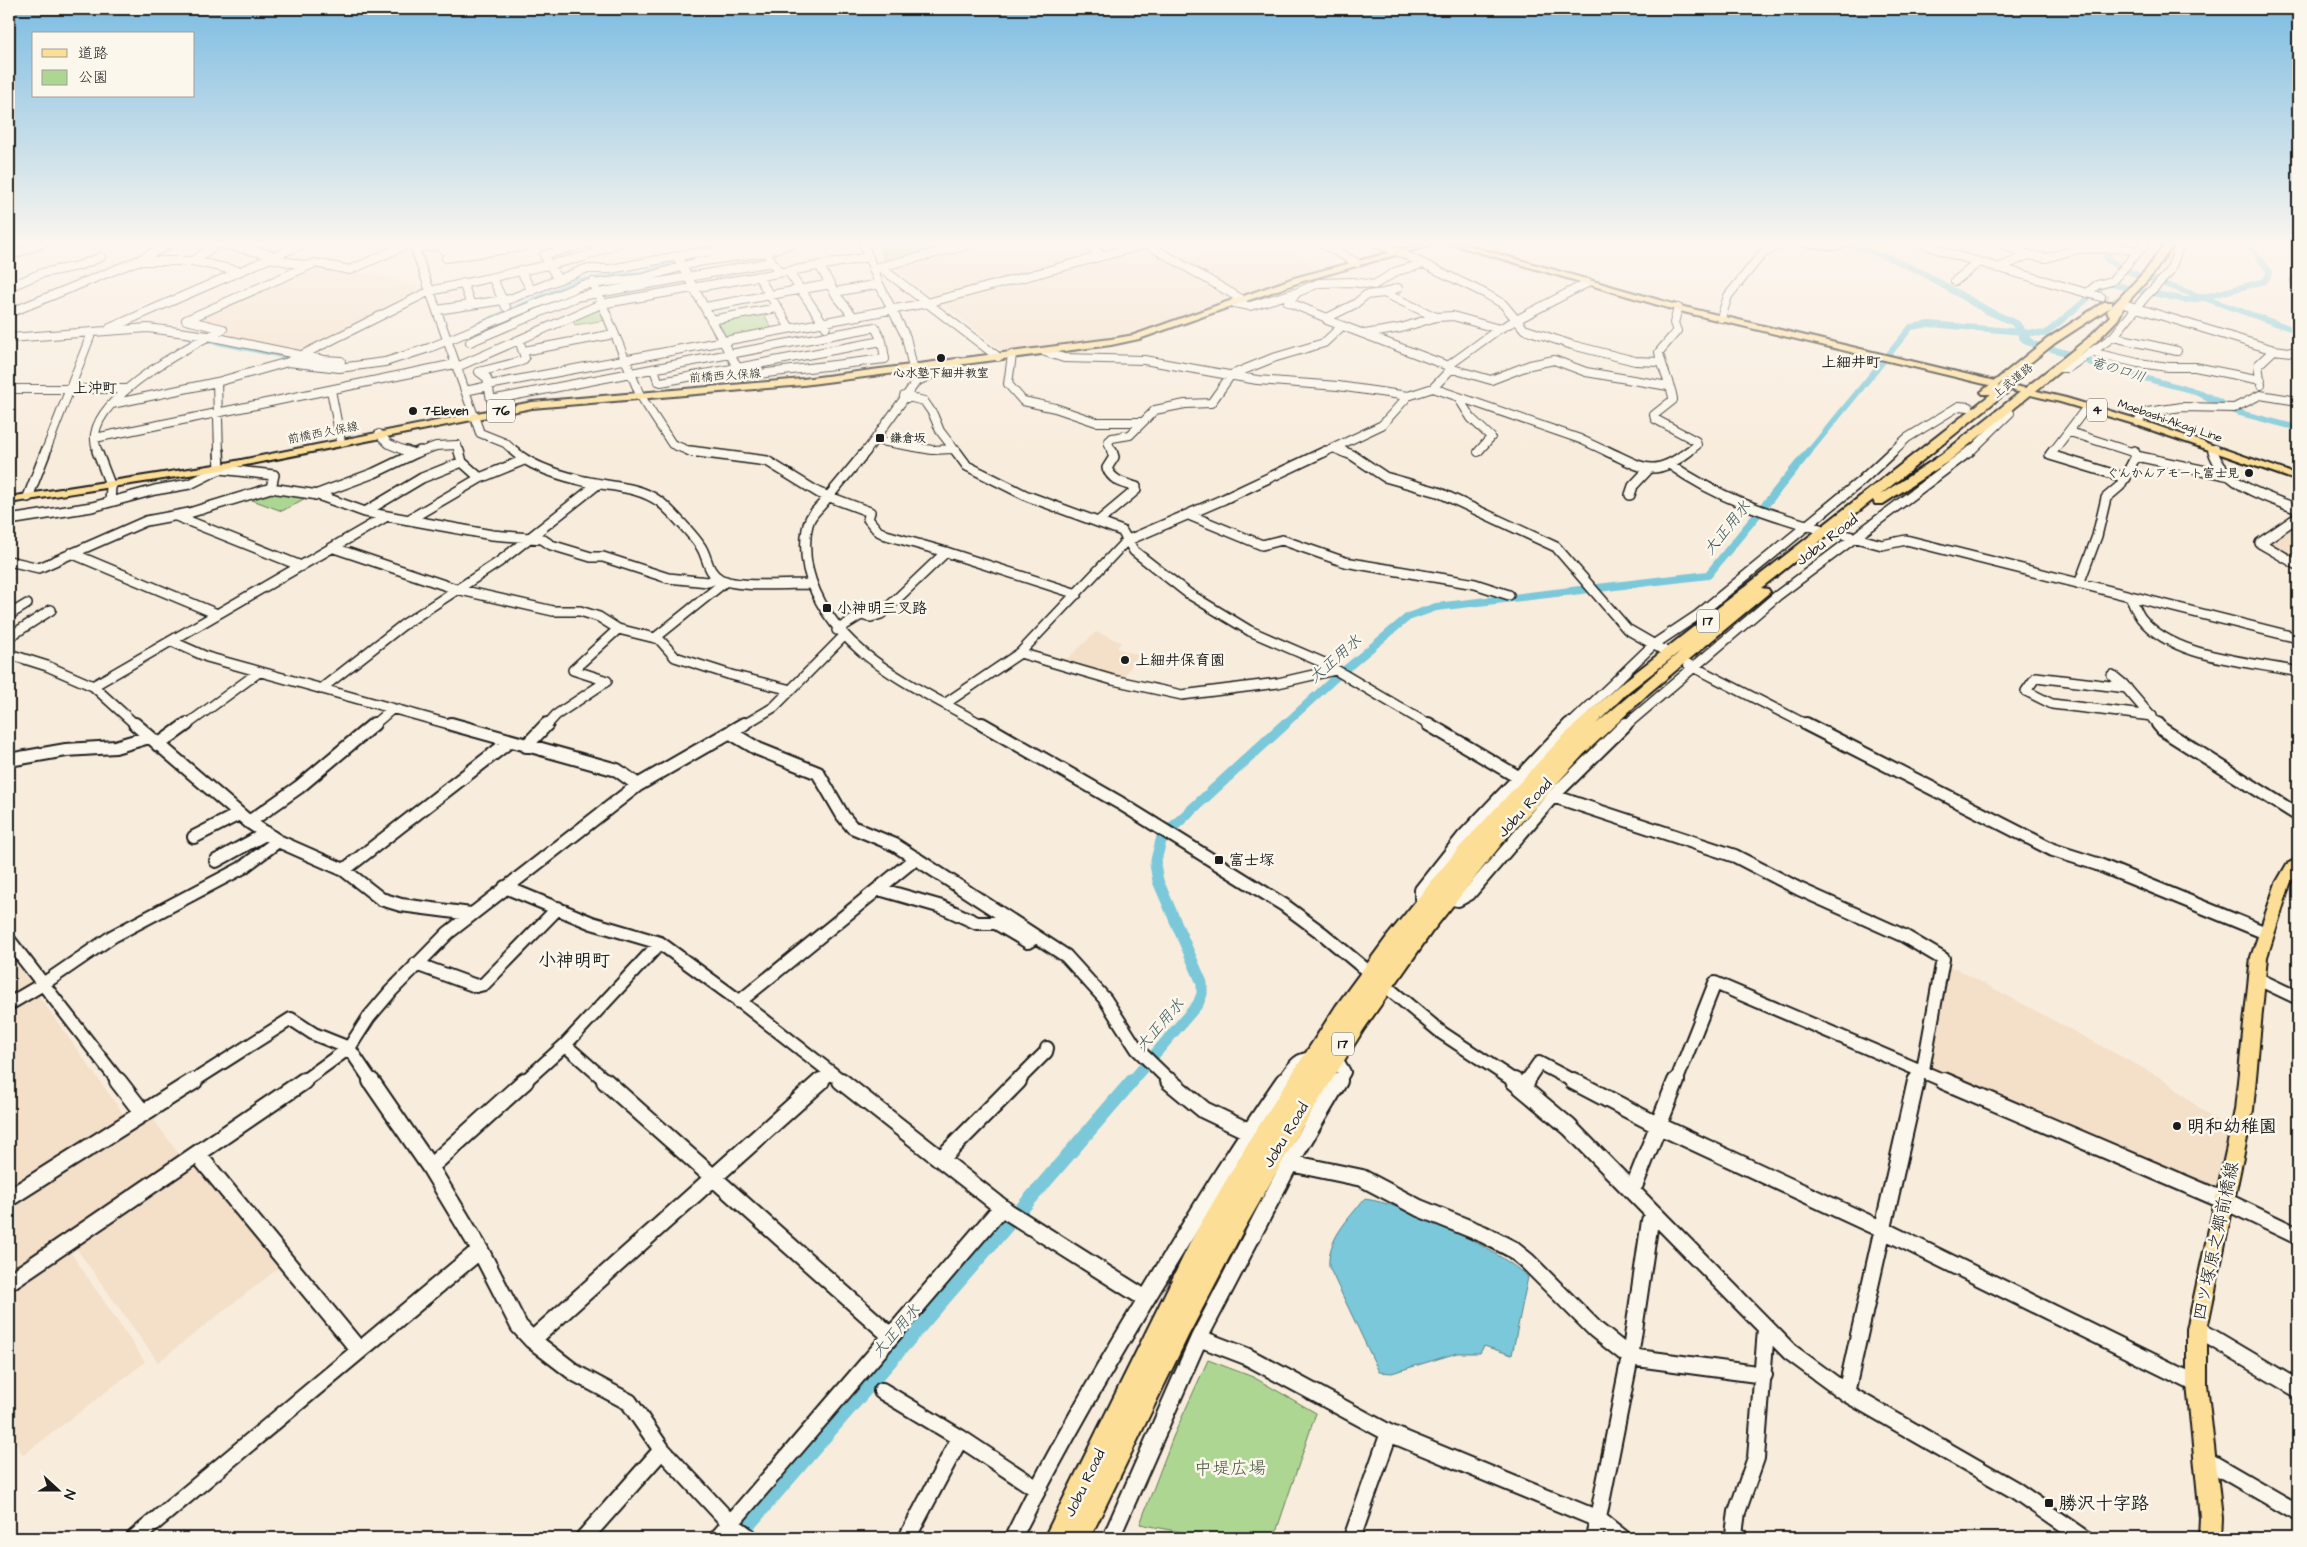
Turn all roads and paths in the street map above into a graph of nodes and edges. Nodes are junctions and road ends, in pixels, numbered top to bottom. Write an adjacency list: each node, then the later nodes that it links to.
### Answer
1 (138, 315): 40 (street)
2 (197, 315): 46 (street)
3 (382, 315): 65 (street)
4 (439, 315): 49 (street)
5 (511, 315): 44 (street)
6 (533, 315): 53 (street)
7 (576, 315): 36 (street)
8 (606, 315): 41 (street)
9 (709, 315): 33 (street)
10 (738, 315): 33 (street)
11 (782, 315): 38 (street)
12 (818, 315): 35 (street)
13 (857, 315): 29 (street)
14 (895, 315): 76 (street)
15 (944, 315): 67 (street)
16 (1199, 315): 61 (main road, 前橋西久保線 / 76)
17 (1320, 315): 31 (street)
18 (1333, 315): 31 (street)
19 (1432, 315): 30 (street)
20 (1514, 315): 34 (street)
21 (1527, 315): 34 (street)
22 (1676, 315): 71 (street)
23 (1709, 315): 32 (main road, Maebashi-Akagi Line / 4)
24 (2081, 315): 56 (highway, 17)
25 (2107, 315): 56 (highway, 17)
26 (2114, 315): 77 (highway, 17)
27 (2132, 315): 47 (street)
28 (2161, 315): 57 (street)
29 (853, 316): 35 (street)
30 (1436, 317): 39 (street); 42 (street)
31 (1327, 318): 37 (street)
32 (1721, 318): 90 (main road, Maebashi-Akagi Line / 4)
33 (711, 320): 50 (street)
34 (1518, 320): 39 (street); 71 (street)
35 (823, 322): 38 (street); 43 (street)
36 (549, 327): 51 (street); 54 (street)
37 (1341, 327): 42 (street); 80 (street)
38 (790, 328): 50 (street)
39 (1499, 329): 74 (street)
40 (102, 331): 46 (street); 48 (street)
41 (614, 334): 54 (street); 68 (street)
42 (1365, 334): 74 (street)
43 (832, 335): 52 (street); 55 (street); 64 (street)
44 (460, 336): 49 (street); 53 (street)
45 (90, 337): 88 (street)
46 (207, 337): 65 (street); 89 (street)
47 (2113, 337): 60 (street); 62 (street)
48 (9, 338)
49 (446, 338): 65 (street); 69 (street); 73 (street)
50 (722, 340): 64 (street); 68 (street)
51 (516, 341): 58 (street); 59 (street)
52 (882, 341): 55 (street); 72 (street)
53 (470, 342): 58 (street)
54 (558, 345): 59 (street)
55 (841, 348): 72 (street); 75 (street)
56 (2054, 348): 83 (highway, 17); 90 (highway, 17)
57 (2274, 350): 63 (street); 81 (street)
58 (494, 351): 73 (street)
59 (524, 351): 84 (street)
60 (2177, 351)
61 (1045, 352): 66 (main road, 前橋西久保線 / 76); 80 (street)
62 (2088, 353): 77 (street); 81 (street)
63 (2298, 353)
64 (730, 354): 75 (street); 78 (street)
65 (301, 356): 69 (street)
66 (1012, 356): 67 (main road, 前橋西久保線 / 76); 105 (street)
67 (998, 357): 70 (main road, 前橋西久保線 / 76)
68 (625, 358): 79 (street); 84 (street)
69 (289, 362): 82 (street)
70 (958, 362): 76 (main road, 前橋西久保線 / 76); 95 (street)
71 (1660, 362): 85 (street)
72 (851, 364): 75 (street)
73 (456, 366): 91 (street); 92 (street)
74 (1449, 367): 85 (street); 86 (street)
75 (737, 368): 78 (street)
76 (913, 368): 94 (main road, 前橋西久保線 / 76)
77 (2057, 368): 83 (highway, 17)
78 (654, 369): 79 (street)
79 (631, 373): 84 (street); 94 (street)
80 (1231, 375): 96 (street); 105 (street)
81 (2261, 380): 93 (street)
82 (217, 382): 99 (street); 103 (street)
83 (2023, 384): 90 (highway, 17); 90 (main road, Maebashi-Akagi Line / 4); 100 (main road, Maebashi-Akagi Line / 4); 102 (highway, 17)
84 (489, 386): 92 (street)
85 (1668, 386): 122 (street)
86 (1433, 388): 96 (street); 97 (street)
87 (9, 389): 88 (street)
88 (70, 389): 89 (street); 134 (street)
89 (125, 389): 99 (street)
90 (2003, 389): 101 (highway, 17); 138 (highway, 上武道路 / 17)
91 (331, 390): 103 (street); 112 (street)
92 (465, 391): 104 (street)
93 (2260, 394): 98 (street); 106 (street)
94 (640, 395): 104 (main road, 前橋西久保線 / 76); 135 (street)
95 (904, 396): 111 (street); 115 (street)
96 (1408, 396): 107 (street)
97 (1463, 399): 117 (street); 124 (street)
98 (2298, 401)
99 (112, 404): 110 (street)
100 (2087, 406): 106 (main road, Maebashi-Akagi Line / 4); 108 (street)
101 (1968, 407): 138 (highway, 17); 148 (street)
102 (2006, 410): 138 (highway, 17); 152 (street)
103 (220, 413): 110 (street); 123 (street)
104 (473, 416): 109 (main road, 前橋西久保線 / 76); 120 (street)
105 (1142, 422): 147 (street)
106 (2137, 422): 116 (main road, Maebashi-Akagi Line / 4)
107 (1368, 432): 113 (street); 114 (street)
108 (2070, 432): 119 (street); 127 (street)
109 (379, 434): 112 (main road, 前橋西久保線 / 76); 118 (street)
110 (95, 438): 129 (street)
111 (875, 440): 115 (street); 135 (street)
112 (341, 442): 123 (main road, 前橋西久保線 / 76)
113 (1357, 444)
114 (1333, 448): 141 (street); 177 (street)
115 (953, 449): 147 (street)
116 (2215, 449): 125 (street); 128 (main road, Maebashi-Akagi Line / 4)
117 (1478, 452)
118 (413, 454): 121 (street); 132 (street)
119 (2136, 456): 125 (street); 127 (street)
120 (524, 460): 126 (street); 130 (street)
121 (462, 462): 126 (street); 140 (street)
122 (1671, 465): 124 (street); 148 (street)
123 (220, 468): 129 (main road, 前橋西久保線 / 76); 131 (street); 137 (street)
124 (1648, 470): 133 (street)
125 (2230, 476): 139 (street)
126 (480, 478): 145 (street)
127 (2126, 478): 162 (street)
128 (2298, 478)
129 (110, 484): 134 (main road, 前橋西久保線 / 76); 137 (street)
130 (598, 484): 151 (street); 160 (street)
131 (270, 488): 132 (street); 142 (street)
132 (315, 495): 140 (street)
133 (1630, 495)
134 (28, 496): 136 (main road, 前橋西久保線 / 76)
135 (827, 496): 155 (street); 161 (street)
136 (9, 500)
137 (110, 502): 146 (street)
138 (1860, 509): 214 (highway, Jobu Road / 17); 215 (highway, Jobu Road / 17)
139 (2298, 509)
140 (365, 512): 143 (street)
141 (1190, 515): 153 (street); 165 (street)
142 (176, 516): 156 (street); 159 (street)
143 (387, 516): 145 (street); 154 (street)
144 (2298, 517): 158 (street)
145 (410, 519): 151 (street)
146 (9, 520)
147 (1099, 521): 153 (street)
148 (1805, 525): 149 (street); 177 (street)
149 (1820, 528)
150 (1845, 535): 152 (street)
151 (530, 538): 160 (street); 163 (street)
152 (1856, 538): 162 (street); 181 (street)
153 (1126, 542): 164 (street); 184 (street)
154 (334, 548): 159 (street); 163 (street)
155 (946, 552): 164 (street); 172 (street)
156 (71, 553): 157 (street); 169 (street)
157 (9, 561)
158 (2298, 565)
159 (301, 566): 169 (street)
160 (722, 579): 161 (street); 174 (street)
161 (811, 584): 172 (street)
162 (2079, 584): 166 (street)
163 (456, 589): 171 (street); 188 (street)
164 (1077, 594): 179 (street)
165 (1509, 595)
166 (2132, 598): 175 (street); 183 (street)
167 (27, 604): 170 (street)
168 (51, 610): 173 (street)
169 (217, 614): 176 (street)
170 (9, 615)
171 (618, 629): 174 (street); 197 (street)
172 (840, 634): 189 (street); 190 (street)
173 (9, 637)
174 (655, 638): 189 (street)
175 (2298, 638)
176 (171, 641): 182 (street); 186 (street)
177 (1653, 645): 178 (street); 199 (street)
178 (1665, 651)
179 (1020, 653): 184 (street); 190 (street)
180 (9, 654): 186 (street)
181 (1690, 665): 201 (street); 218 (street)
182 (259, 672): 188 (street); 196 (street)
183 (2298, 672)
184 (1340, 673): 199 (street)
185 (2112, 675): 187 (street)
186 (93, 686): 194 (street)
187 (2127, 688): 192 (street); 192 (street)
188 (321, 689): 191 (street)
189 (790, 690): 193 (street)
190 (946, 703): 224 (street)
191 (392, 709): 195 (street); 204 (street)
192 (2152, 716): 203 (street)
193 (731, 733): 200 (street); 208 (street)
194 (149, 737): 196 (street); 198 (street)
195 (510, 741): 197 (street); 211 (street)
196 (158, 745): 202 (street)
197 (526, 746): 200 (street)
198 (9, 760)
199 (1518, 777): 215 (street)
200 (638, 785): 212 (street)
201 (1553, 796): 214 (street); 234 (street)
202 (240, 814): 204 (street); 206 (street)
203 (2298, 815)
204 (249, 822): 205 (street)
205 (266, 833): 207 (street); 209 (street)
206 (194, 837)
207 (278, 841): 211 (street); 225 (street)
208 (916, 858): 213 (street); 219 (street)
209 (216, 860)
210 (2298, 864): 218 (main road, 四ツ塚原之郷前橋線)
211 (344, 870): 217 (street)
212 (505, 888): 216 (street); 217 (street)
213 (879, 888): 219 (street); 227 (street)
214 (1447, 898): 224 (highway, Jobu Road / 17)
215 (1426, 901): 224 (highway, Jobu Road / 17)
216 (558, 908): 221 (street); 222 (street)
217 (471, 914): 222 (street)
218 (2266, 932): 223 (main road, 四ツ塚原之郷前橋線)
219 (1036, 936): 239 (street)
220 (9, 940): 225 (street)
221 (660, 943): 227 (street); 229 (street)
222 (416, 964): 230 (street)
223 (2256, 978): 226 (street); 247 (main road, 四ツ塚原之郷前橋線)
224 (1376, 979): 232 (highway, Jobu Road / 17); 233 (highway, Jobu Road / 17); 236 (street)
225 (43, 984): 228 (street); 237 (street)
226 (2298, 998)
227 (739, 1002): 235 (street)
228 (9, 1004)
229 (565, 1045): 243 (street); 244 (street)
230 (349, 1048): 237 (street); 240 (street); 243 (street)
231 (1047, 1048): 241 (street)
232 (1335, 1057): 242 (street); 282 (highway, Jobu Road / 17)
233 (1313, 1059): 239 (street); 281 (highway, Jobu Road / 17)
234 (1921, 1069): 238 (street); 247 (street); 250 (street)
235 (830, 1073): 241 (street); 244 (street)
236 (1523, 1087): 238 (street); 245 (street)
237 (142, 1112): 246 (street)
238 (1657, 1125): 245 (street); 250 (street)
239 (1248, 1131): 254 (street)
240 (198, 1155): 253 (street); 260 (street)
241 (941, 1159): 248 (street)
242 (1290, 1163): 258 (street); 261 (street)
243 (430, 1167): 252 (street)
244 (713, 1178): 257 (street); 259 (street)
245 (1630, 1188): 249 (street)
246 (9, 1198)
247 (2225, 1201): 251 (street); 256 (main road, 四ツ塚原之郷前橋線)
248 (1010, 1213): 254 (street); 257 (street)
249 (1654, 1216): 255 (street); 261 (street)
250 (1883, 1230): 263 (street); 266 (street)
251 (2298, 1236)
252 (480, 1250): 259 (street); 260 (street)
253 (9, 1282)
254 (1146, 1299): 271 (street)
255 (1766, 1329): 262 (street); 266 (street)
256 (2197, 1329): 263 (main road, 四ツ塚原之郷前橋線); 264 (street)
257 (891, 1336): 274 (street)
258 (1199, 1338): 267 (street); 283 (street)
259 (532, 1340): 269 (street)
260 (359, 1350): 275 (street)
261 (1630, 1357): 262 (street); 273 (street)
262 (1764, 1375): 287 (street)
263 (2197, 1384): 270 (main road, 四ツ塚原之郷前橋線)
264 (2298, 1389)
265 (882, 1391): 268 (street)
266 (1846, 1393): 288 (street)
267 (1389, 1433): 273 (street); 284 (street)
268 (960, 1438): 271 (street); 279 (street)
269 (662, 1450): 274 (street); 276 (street)
270 (2206, 1460): 272 (street); 289 (main road, 四ツ塚原之郷前橋線)
271 (1036, 1489): 280 (street)
272 (2298, 1513)
273 (1598, 1519): 285 (street); 286 (street)
274 (730, 1524): 277 (street); 278 (street)
275 (135, 1538)
276 (584, 1538)
277 (718, 1538)
278 (750, 1538)
279 (907, 1538)
280 (1013, 1538)
281 (1057, 1538)
282 (1076, 1538)
283 (1113, 1538)
284 (1352, 1538)
285 (1594, 1538)
286 (1622, 1538)
287 (1741, 1538)
288 (2084, 1538)
289 (2210, 1538)

